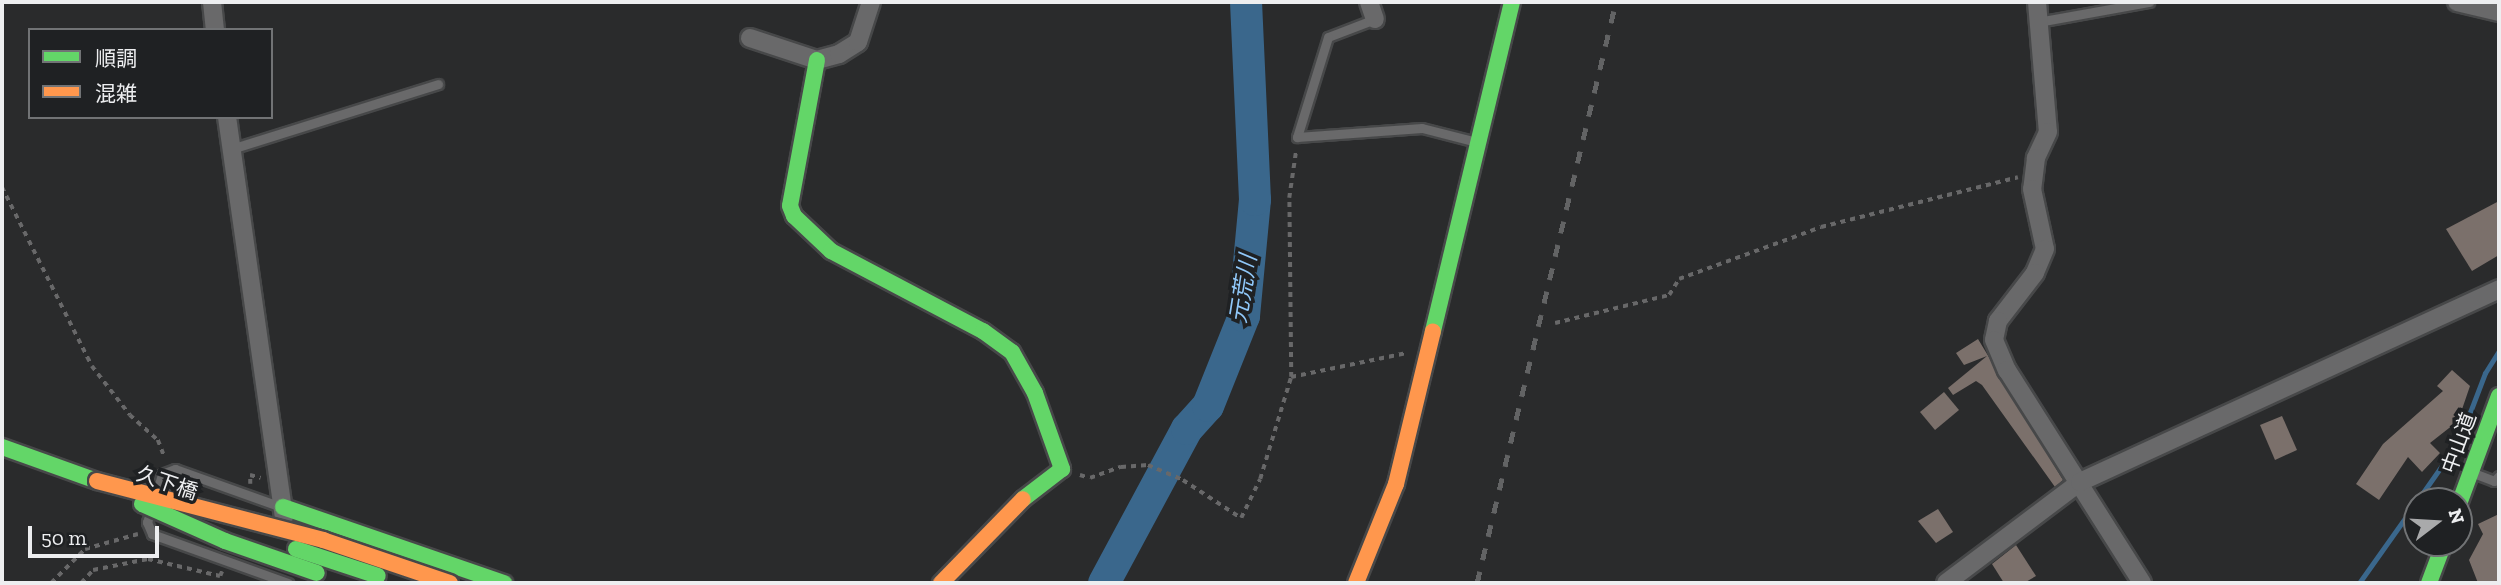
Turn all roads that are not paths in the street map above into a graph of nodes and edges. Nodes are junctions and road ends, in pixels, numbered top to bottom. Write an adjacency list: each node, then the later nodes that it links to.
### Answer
1 (212, 2): 10 (street)
2 (871, 2): 12 (street)
3 (1511, 2): 15 (main road)
4 (2036, 2): 9 (street)
5 (2149, 2): 9 (lane)
6 (2457, 2): 8 (street)
7 (1372, 10): 15 (lane)
8 (2499, 12)
9 (2038, 22): 23 (street)
10 (215, 28)
11 (750, 38): 12 (street)
12 (817, 60): 32 (main road)
13 (438, 84): 16 (lane)
14 (227, 119): 16 (street)
15 (1478, 143): 33 (main road)
16 (231, 149): 25 (street)
17 (2499, 289): 23 (street)
18 (2499, 396): 20 (main road, 中山道)
19 (2, 447): 22 (main road, 久下橋)
20 (2471, 472): 21 (lane); 24 (main road, 中山道)
21 (2499, 476)
22 (97, 481): 28 (main road, bridge); 29 (main road, 久下橋, bridge); 30 (main road, bridge)
23 (2080, 482): 34 (street); 35 (street)
24 (2465, 487)
25 (283, 508): 27 (street); 27 (lane); 31 (main road)
26 (2439, 557): 36 (main road)
27 (289, 583)
28 (347, 583)
29 (398, 583)
30 (450, 583)
31 (503, 583)
32 (941, 583)
33 (1356, 583)
34 (1946, 583)
35 (2142, 583)
36 (2429, 583)

